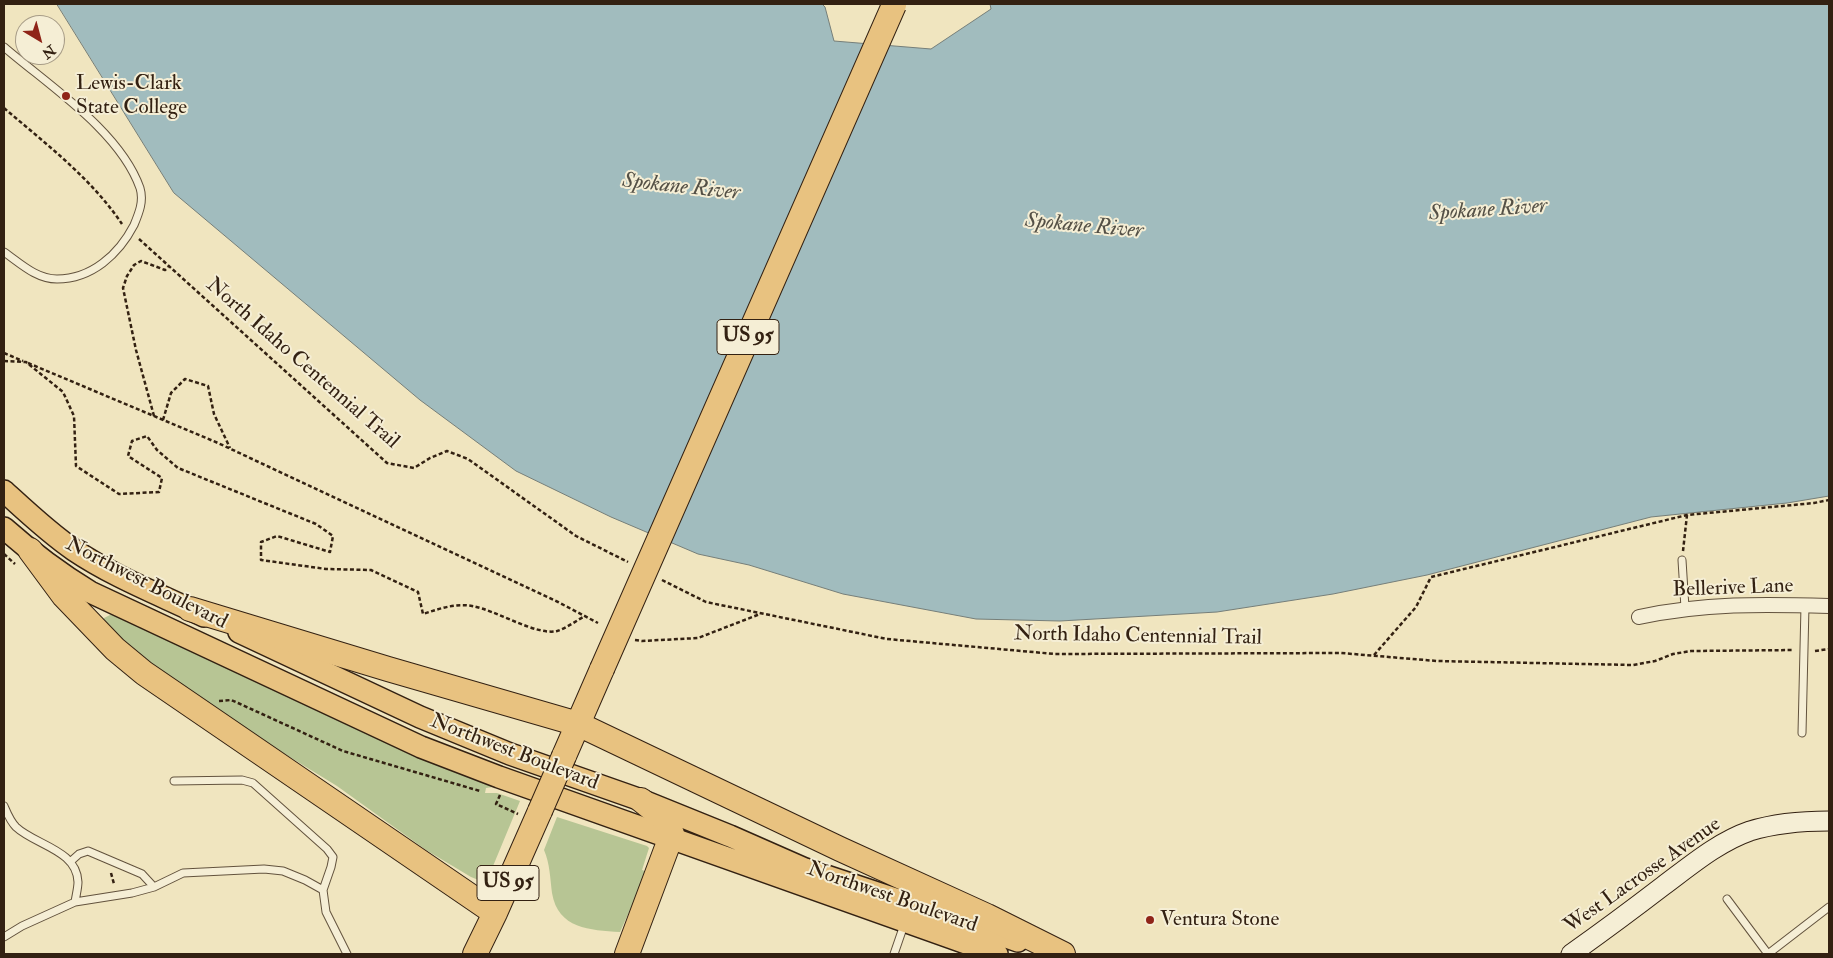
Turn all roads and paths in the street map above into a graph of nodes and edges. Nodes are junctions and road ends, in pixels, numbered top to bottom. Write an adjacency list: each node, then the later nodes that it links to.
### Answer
1 (894, 4): 35 (highway, US 95, bridge)
2 (4, 46): 4 (lane)
3 (4, 108): 4 (path, North Idaho Centennial Trail)
4 (130, 231): 5 (lane); 6 (path, North Idaho Centennial Trail)
5 (4, 252)
6 (168, 266): 10 (path); 20 (path, North Idaho Centennial Trail)
7 (4, 353): 9 (path)
8 (4, 361): 9 (path)
9 (26, 362): 10 (path); 27 (path)
10 (154, 416): 11 (path)
11 (163, 420): 12 (path); 12 (path)
12 (231, 449): 27 (path)
13 (4, 491): 25 (main road, Northwest Boulevard)
14 (1829, 500): 15 (path)
15 (1688, 515): 19 (path); 33 (path)
16 (4, 528): 18 (main road, Northwest Boulevard)
17 (4, 554): 18 (path)
18 (25, 559): 34 (highway); 44 (main road, Northwest Boulevard)
19 (1682, 560): 24 (lane)
20 (628, 562)
21 (654, 576): 26 (path, North Idaho Centennial Trail)
22 (1805, 606): 23 (street, Bellerive Lane); 24 (street, Bellerive Lane); 32 (lane)
23 (1829, 606)
24 (1685, 608): 28 (street, Bellerive Lane)
25 (190, 609): 35 (highway); 40 (main road, Northwest Boulevard)
26 (762, 614): 30 (path); 33 (path, North Idaho Centennial Trail)
27 (585, 616): 29 (path)
28 (1639, 617)
29 (598, 623)
30 (634, 639)
31 (1829, 649): 32 (path, North Idaho Centennial Trail)
32 (1804, 651): 33 (path, North Idaho Centennial Trail); 36 (lane)
33 (1374, 655)
34 (197, 710): 39 (path); 53 (highway)
35 (578, 724): 42 (highway, US 95, bridge); 62 (highway)
36 (1802, 733)
37 (174, 781): 48 (lane)
38 (502, 790): 42 (path)
39 (482, 791)
40 (641, 800): 44 (highway); 61 (main road, Northwest Boulevard)
41 (4, 806): 45 (lane)
42 (529, 812): 53 (highway, US 95)
43 (1829, 821): 63 (street, West Lacrosse Avenue)
44 (671, 839): 54 (main road, Northwest Boulevard); 58 (highway)
45 (70, 862): 46 (lane); 51 (lane)
46 (115, 862): 47 (lane); 49 (path)
47 (154, 887): 48 (lane); 49 (lane)
48 (323, 890): 56 (lane)
49 (116, 896): 51 (lane)
50 (1727, 899): 64 (lane)
51 (75, 902): 55 (lane)
52 (1829, 908): 64 (lane)
53 (495, 913): 57 (highway, US 95)
54 (905, 922): 59 (lane); 60 (main road, Northwest Boulevard)
55 (4, 937)
56 (347, 954)
57 (475, 954)
58 (627, 954)
59 (894, 954)
60 (996, 954)
61 (1054, 954)
62 (1063, 954)
63 (1571, 954)
64 (1768, 954)

